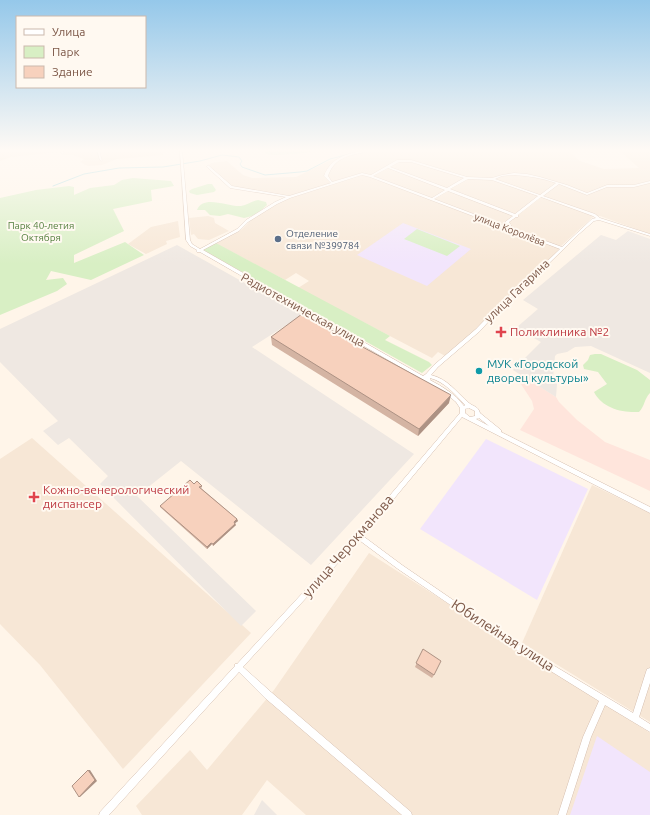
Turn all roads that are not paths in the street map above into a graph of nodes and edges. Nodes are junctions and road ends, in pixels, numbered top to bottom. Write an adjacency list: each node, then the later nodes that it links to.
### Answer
1 (184, 188): 20 (street, Радиотехническая улица)
2 (237, 188): 13 (street)
3 (317, 188): 13 (street)
4 (403, 188): 14 (street, улица Королёва)
5 (442, 188): 11 (street)
6 (450, 188): 11 (street)
7 (518, 188): 12 (street)
8 (551, 188): 12 (street)
9 (573, 188): 10 (street)
10 (602, 188)
11 (447, 190): 14 (street); 15 (street)
12 (541, 196): 15 (street); 16 (street)
13 (289, 197): 20 (street)
14 (432, 199): 17 (street, улица Королёва)
15 (517, 216): 17 (street)
16 (600, 219): 18 (street); 19 (street, улица Гагарина)
17 (512, 230): 19 (street, улица Королёва)
18 (650, 235)
19 (561, 248): 21 (street, улица Гагарина)
20 (198, 251): 23 (street, Радиотехническая улица)
21 (436, 366): 22 (street); 23 (street, улица Гагарина)
22 (438, 378): 23 (street, Радиотехническая улица); 24 (street); 25 (street, Радиотехническая улица)
23 (428, 379): 24 (street, Радиотехническая улица)
24 (440, 388): 27 (street, Радиотехническая улица)
25 (469, 406): 26 (street, Радиотехническая улица); 27 (street)
26 (478, 414): 27 (street); 28 (street, Радиотехническая улица)
27 (466, 415): 28 (street, Радиотехническая улица); 30 (street, улица Черокманова)
28 (502, 434): 29 (street, Радиотехническая улица)
29 (650, 510)
30 (359, 536): 31 (street, улица Черокманова); 33 (street, Юбилейная улица)
31 (238, 667): 36 (street, улица Черокманова); 37 (street)
32 (650, 672): 34 (street)
33 (603, 700): 34 (street, Юбилейная улица); 38 (street)
34 (635, 718): 35 (street, Юбилейная улица)
35 (650, 728)
36 (103, 815)
37 (408, 815)
38 (562, 815)

